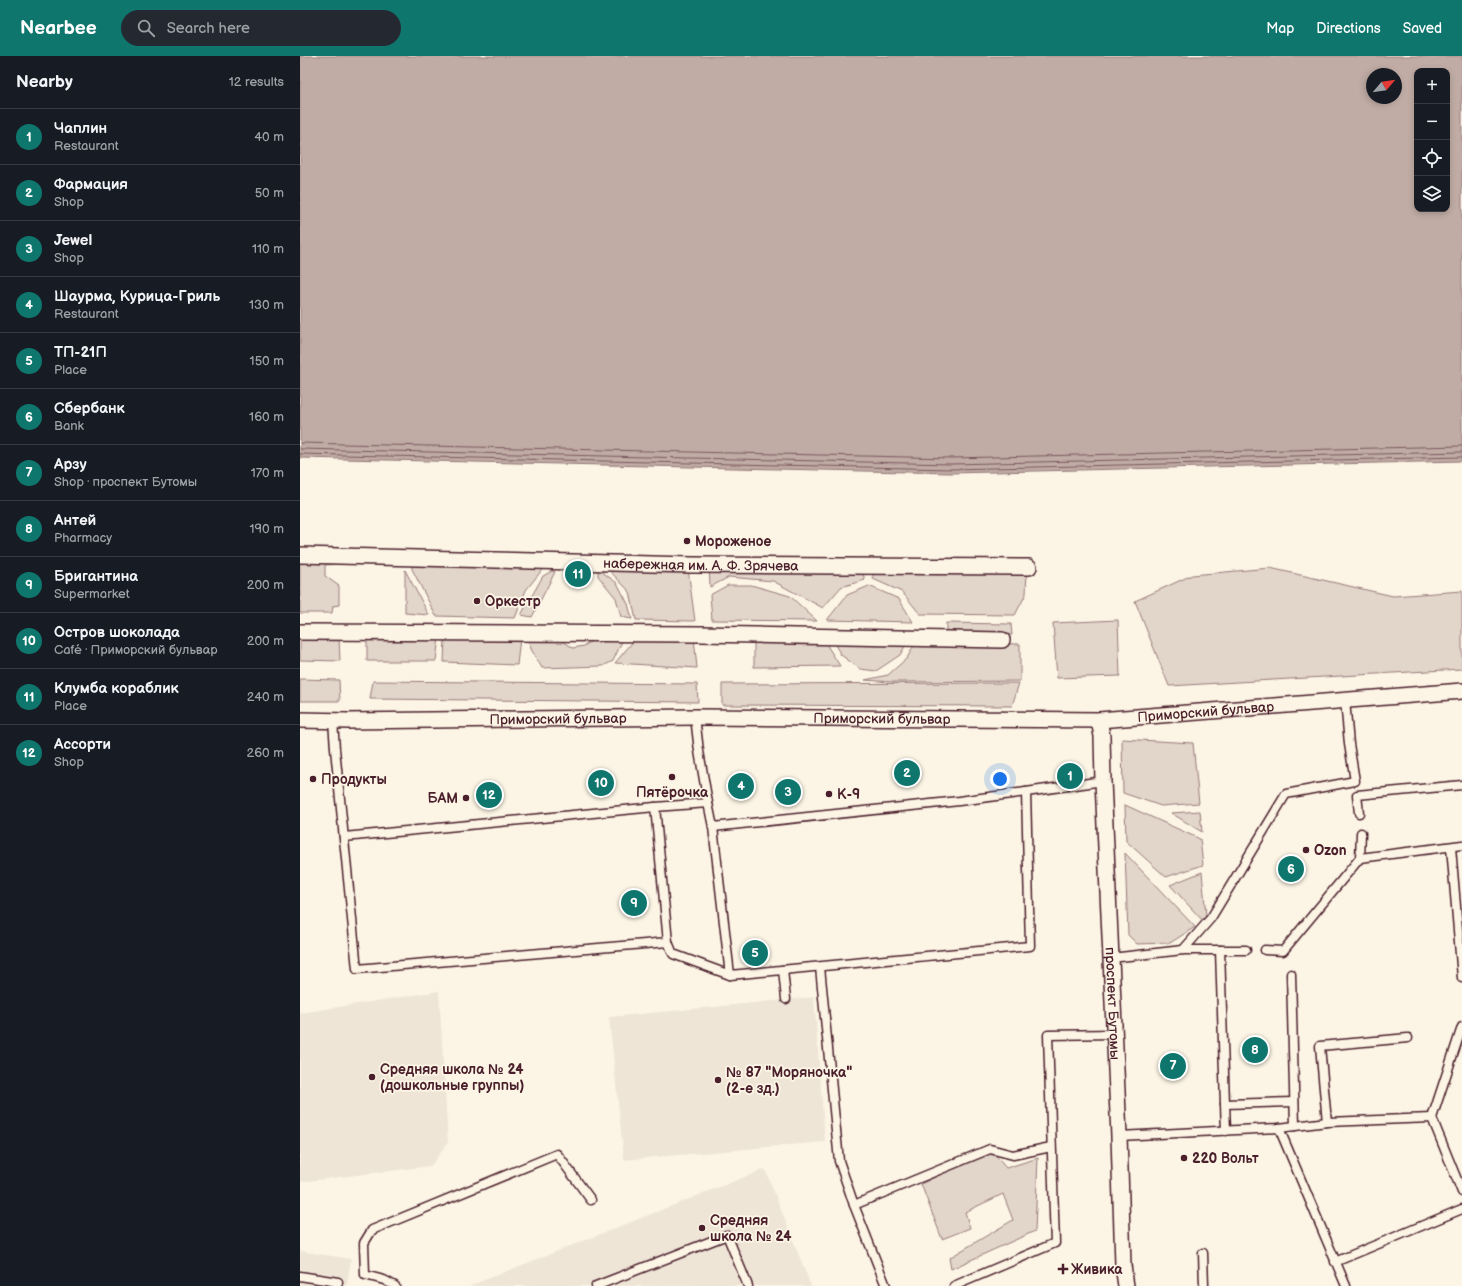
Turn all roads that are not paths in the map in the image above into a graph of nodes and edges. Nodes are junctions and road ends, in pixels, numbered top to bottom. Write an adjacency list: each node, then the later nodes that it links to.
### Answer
1 (300, 555): 2 (street, набережная им. А. Ф. Зрячева)
2 (1029, 567)
3 (300, 632): 4 (street)
4 (1002, 640)
5 (1462, 691): 6 (street, Приморский бульвар)
6 (1345, 700): 9 (street, Приморский бульвар); 12 (lane)
7 (695, 717): 9 (street, Приморский бульвар); 10 (street, Приморский бульвар); 16 (lane)
8 (300, 720): 10 (street, Приморский бульвар)
9 (1100, 720): 11 (street, проспект Бутомы)
10 (334, 721): 21 (lane)
11 (1103, 781): 14 (lane); 30 (street, проспект Бутомы)
12 (1355, 781): 15 (lane); 26 (lane)
13 (1462, 785): 15 (lane)
14 (1026, 792): 19 (lane); 31 (lane)
15 (1357, 795): 18 (lane)
16 (708, 803): 17 (lane); 19 (lane)
17 (655, 807): 21 (lane); 25 (lane)
18 (1359, 813)
19 (713, 827): 35 (lane)
20 (1361, 833): 24 (lane)
21 (344, 837): 25 (lane)
22 (1462, 845): 23 (lane)
23 (1451, 847): 24 (lane); 33 (lane)
24 (1360, 858): 29 (lane)
25 (668, 942): 35 (lane)
26 (1183, 950): 27 (lane); 30 (lane)
27 (1220, 950): 28 (lane); 41 (lane)
28 (1246, 950)
29 (1265, 950)
30 (1111, 958): 38 (street, проспект Бутомы)
31 (820, 967): 32 (lane); 51 (lane)
32 (783, 970): 35 (lane); 36 (lane)
33 (1462, 972)
34 (1291, 974): 40 (lane)
35 (730, 975)
36 (786, 1000)
37 (1462, 1027): 42 (lane)
38 (1115, 1034): 47 (street, проспект Бутомы); 48 (lane)
39 (1408, 1038): 43 (lane)
40 (1294, 1102): 41 (lane); 44 (lane)
41 (1225, 1104): 46 (lane)
42 (1432, 1118): 43 (lane); 49 (lane)
43 (1327, 1122): 44 (lane)
44 (1295, 1126): 45 (lane)
45 (1279, 1128): 46 (lane); 54 (lane)
46 (1226, 1131): 47 (lane)
47 (1119, 1136): 62 (street, проспект Бутомы)
48 (1051, 1147): 51 (lane); 61 (lane)
49 (1462, 1192)
50 (591, 1200): 57 (lane)
51 (854, 1205): 60 (lane)
52 (1462, 1209): 54 (lane)
53 (1203, 1253): 63 (lane)
54 (1335, 1262): 64 (lane)
55 (300, 1276): 56 (lane)
56 (337, 1286)
57 (395, 1286)
58 (596, 1286): 59 (lane)
59 (748, 1286)
60 (886, 1286)
61 (954, 1286)
62 (1126, 1286)
63 (1204, 1286)
64 (1346, 1286)

